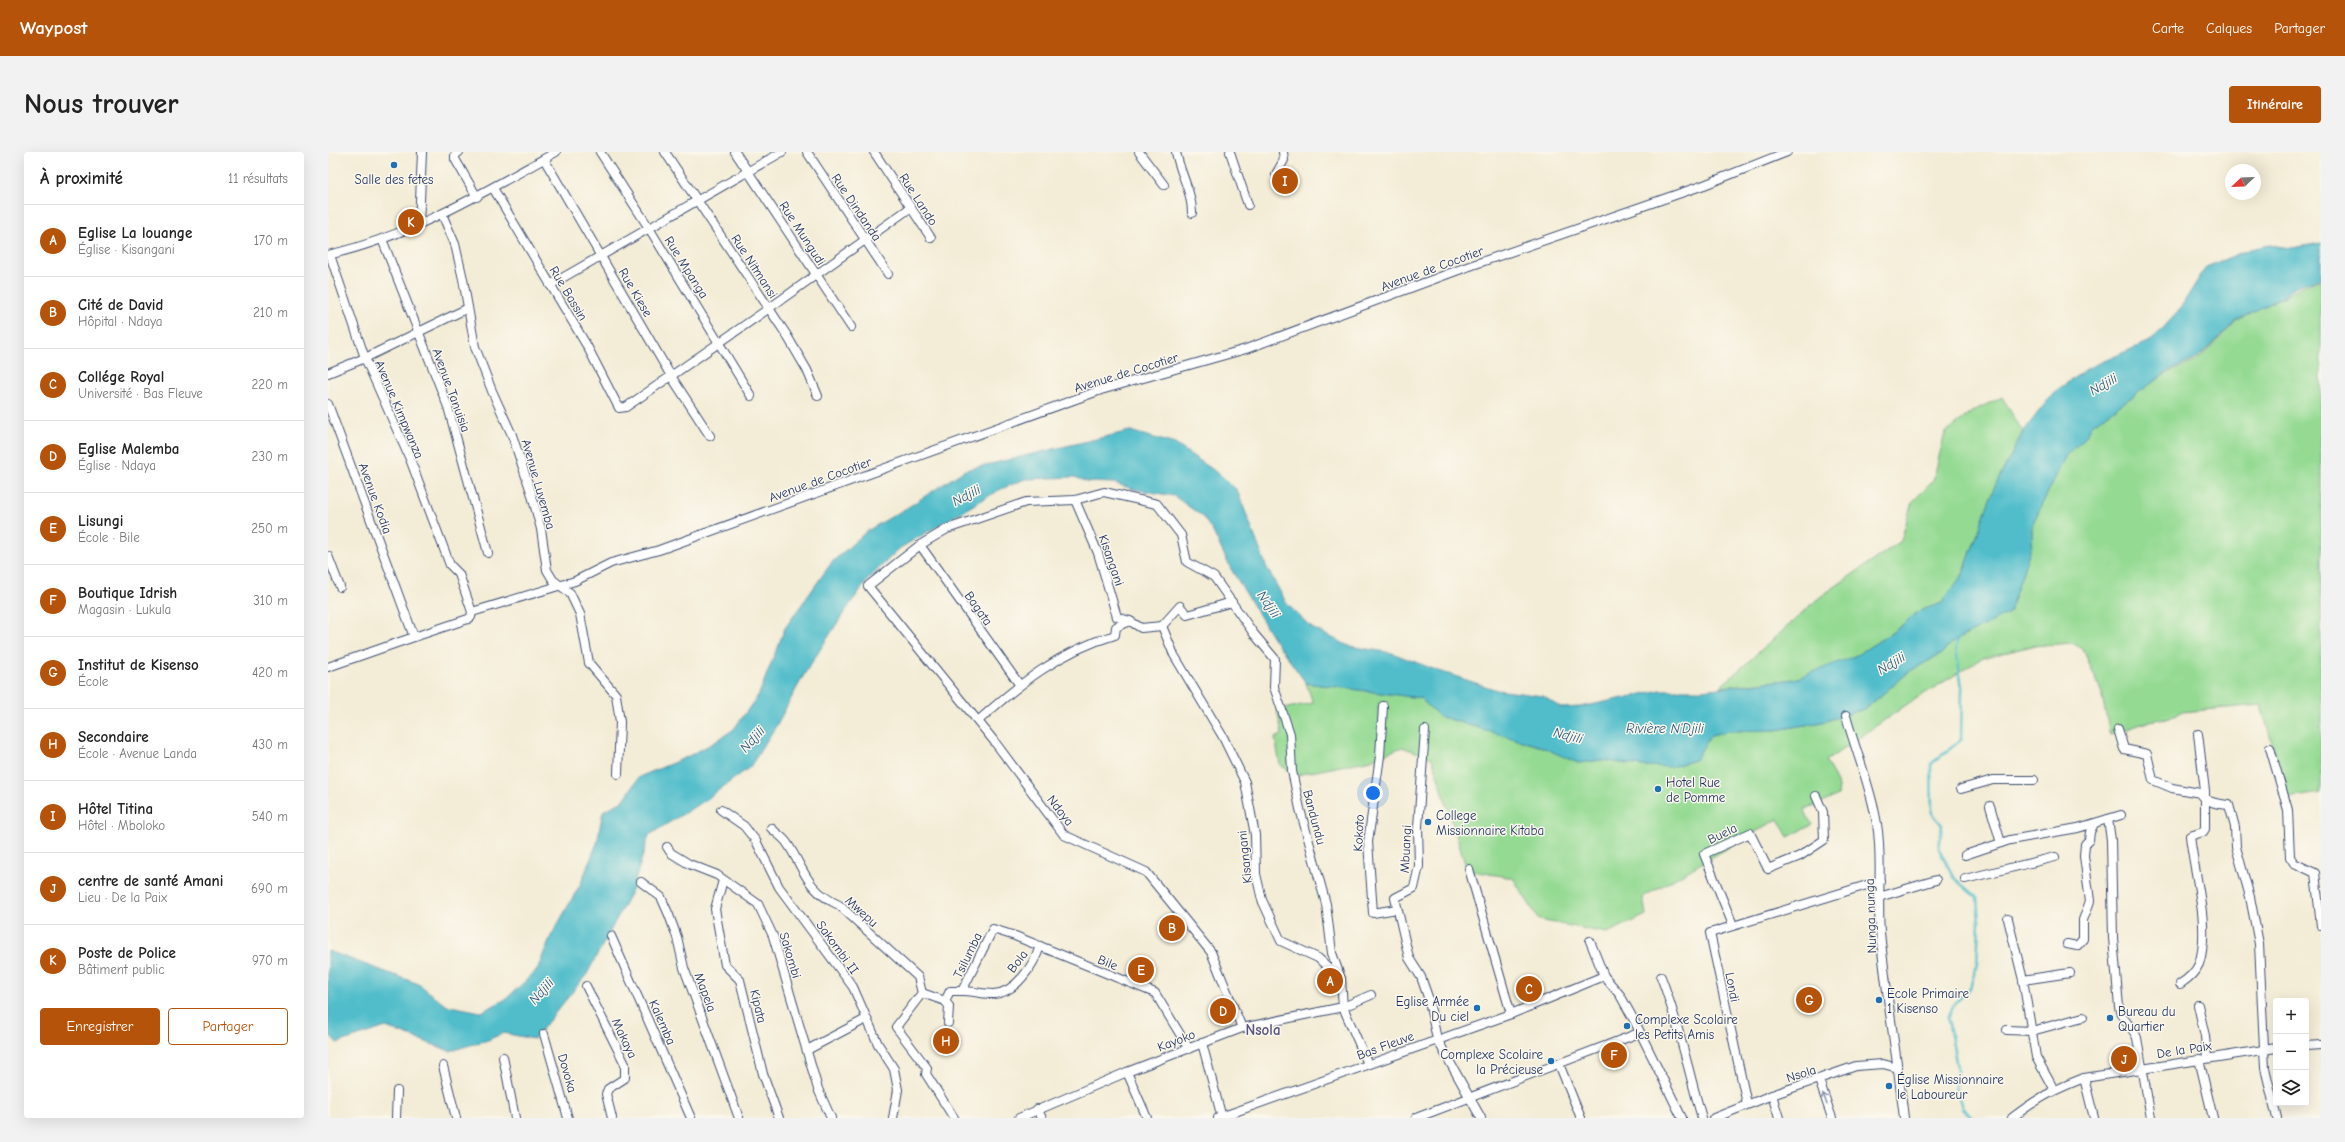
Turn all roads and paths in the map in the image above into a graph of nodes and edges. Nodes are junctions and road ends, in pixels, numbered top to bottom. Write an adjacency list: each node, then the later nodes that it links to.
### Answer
1 (422, 152): 26 (street)
2 (459, 152): 20 (street)
3 (556, 152): 15 (street)
4 (600, 152): 27 (street, Rue Mpanga)
5 (665, 152): 21 (street, Rue Nitmansi)
6 (735, 152): 16 (street, Rue Mungudi)
7 (782, 152): 16 (street)
8 (806, 152): 30 (street, Rue Dindanda)
9 (874, 152): 23 (street, Rue Lando)
10 (1139, 152): 18 (street)
11 (1176, 152): 24 (street)
12 (1230, 152): 22 (street)
13 (1283, 152): 17 (street)
14 (1787, 152): 52 (street, Avenue de Cocotier)
15 (544, 159): 19 (street); 32 (street, Rue Kiese)
16 (749, 172): 21 (street); 34 (street, Rue Mungudi)
17 (1276, 174)
18 (1164, 185)
19 (493, 188): 20 (street); 35 (street, Rue Bassin)
20 (477, 197): 25 (street)
21 (698, 200): 27 (street); 37 (street, Rue Nitmansi)
22 (1248, 205)
23 (910, 208): 28 (street, Rue Lando); 30 (street)
24 (1192, 213)
25 (442, 214): 26 (street); 36 (street, Avenue Luvemba)
26 (418, 226): 29 (street)
27 (649, 228): 32 (street); 40 (street, Rue Mpanga)
28 (931, 238)
29 (382, 239): 31 (street); 39 (street, Avenue Tanuisia)
30 (864, 239): 33 (street, Rue Dindanda); 34 (street)
31 (329, 255): 41 (street, Avenue Kimpwanza)
32 (601, 255): 35 (street); 43 (street, Rue Kiese)
33 (888, 274)
34 (816, 275): 37 (street); 38 (street, Rue Mungudi)
35 (550, 285): 43 (street, Rue Bassin)
36 (468, 308): 39 (street); 52 (street, Avenue Luvemba)
37 (768, 309): 40 (street); 45 (street, Rue Nitmansi)
38 (851, 327)
39 (418, 331): 41 (street); 50 (street, Avenue Tanuisia)
40 (720, 342): 43 (street); 44 (street, Rue Mpanga)
41 (365, 358): 42 (street); 55 (street, Avenue Kimpwanza)
42 (328, 373)
43 (671, 376): 47 (street, Rue Kiese)
44 (751, 396)
45 (818, 396)
46 (328, 404): 58 (street, Avenue Kodia)
47 (710, 436)
48 (1075, 500): 49 (street); 54 (street); 56 (street, Kisangani)
49 (920, 545): 60 (street, Bagata); 63 (street, Ndaya)
50 (488, 553)
51 (328, 556): 53 (street)
52 (560, 585): 55 (street, Avenue de Cocotier); 68 (street, Avenue Luvemba)
53 (340, 587)
54 (1232, 602): 57 (street); 102 (street, Bandundu)
55 (472, 612): 58 (street, Avenue de Cocotier)
56 (1130, 621): 57 (street); 60 (street)
57 (1162, 626): 102 (street, Kisangani)
58 (414, 637): 59 (street, Avenue de Cocotier)
59 (328, 667)
60 (1019, 684): 63 (street)
61 (1383, 706): 90 (street, Kokoto)
62 (1846, 716): 87 (street, Nunga nunga)
63 (978, 721): 116 (street, Ndaya)
64 (2118, 729): 72 (street)
65 (1425, 730): 90 (street, Mbuangi)
66 (2198, 734): 72 (street)
67 (2270, 748): 93 (street)
68 (618, 774)
69 (2034, 780): 70 (street)
70 (1961, 789)
71 (1816, 796): 92 (street, Buela)
72 (2204, 799): 104 (street); 127 (street)
73 (1990, 806): 79 (street)
74 (721, 810): 114 (street, Sakombi II)
75 (2121, 815): 76 (street)
76 (2108, 820): 77 (street); 135 (street)
77 (2094, 824): 79 (street); 97 (street)
78 (771, 828): 107 (street, Mwepu)
79 (2001, 843): 81 (street)
80 (668, 847): 85 (street, Sakombi)
81 (1965, 855)
82 (2055, 857): 84 (street)
83 (1469, 870): 112 (street)
84 (1965, 879)
85 (723, 880): 128 (street, Sakombi); 153 (street, Kipata)
86 (1936, 880): 89 (street)
87 (1880, 881): 89 (street, Nunga nunga); 92 (street)
88 (641, 882): 152 (street, Mapela)
89 (1879, 897): 134 (street, Nunga nunga)
90 (1397, 909): 121 (street)
91 (2008, 919): 103 (street)
92 (1733, 926): 143 (street, Londi)
93 (2321, 926)
94 (992, 929): 98 (street, Bile); 106 (street, Tsilumba)
95 (611, 936): 151 (street, Kalemba)
96 (1590, 941): 100 (street)
97 (2067, 944)
98 (1040, 946): 106 (street, Bola); 126 (street, Bile)
99 (2070, 973): 103 (street)
100 (1604, 976): 112 (street, Bas Fleuve); 119 (street)
101 (1661, 977): 166 (street)
102 (1341, 979): 111 (street)
103 (2023, 980): 118 (street)
104 (2180, 984)
105 (586, 986): 150 (street, Makaya)
106 (962, 991): 109 (street, Tsilumba)
107 (922, 993): 109 (street); 156 (street)
108 (1371, 995): 111 (street, Kayoko)
109 (945, 1001): 115 (street)
110 (2198, 1005): 130 (street)
111 (1343, 1007): 116 (street, Kayoko); 131 (street)
112 (1511, 1014): 121 (street, Bas Fleuve)
113 (2083, 1017): 118 (street)
114 (866, 1019): 128 (street); 155 (street, Sakombi II)
115 (948, 1023)
116 (1242, 1028): 122 (street, Kayoko)
117 (2007, 1030): 118 (street)
118 (2032, 1031): 139 (street)
119 (1639, 1033): 132 (street); 165 (street)
120 (544, 1034): 149 (street, Dovoka)
121 (1437, 1039): 131 (street, Bas Fleuve); 142 (street)
122 (1202, 1043): 126 (street, Kayoko); 160 (street)
123 (2321, 1045): 124 (street)
124 (2309, 1046)
125 (2273, 1048): 127 (street, De la Paix)
126 (1189, 1049): 136 (street, Kayoko)
127 (2263, 1049): 130 (street, De la Paix); 174 (street)
128 (807, 1050): 154 (street, Sakombi)
129 (503, 1057): 148 (street)
130 (2203, 1059): 135 (street, De la Paix); 173 (street)
131 (1368, 1064): 160 (street, Bas Fleuve)
132 (1559, 1064): 142 (street); 163 (street)
133 (444, 1066): 147 (street)
134 (1898, 1068): 138 (street, Nsola); 170 (street, Nunga nunga)
135 (2143, 1068): 137 (street, De la Paix); 172 (street)
136 (1127, 1072): 144 (street, Kayoko); 159 (street)
137 (2084, 1078): 139 (street, De la Paix); 171 (street)
138 (1819, 1080): 141 (street, Nsola); 169 (street, one-way to 138)
139 (2054, 1090): 145 (street, De la Paix)
140 (396, 1091): 146 (street)
141 (1772, 1095): 143 (street, Nsola); 168 (street)
142 (1471, 1098): 161 (street); 162 (street)
143 (1747, 1104): 167 (street, Nsola)
144 (1037, 1109): 157 (street, Kayoko); 158 (street)
145 (2014, 1117)
146 (396, 1118)
147 (456, 1118)
148 (515, 1118)
149 (568, 1118)
150 (612, 1118)
151 (692, 1118)
152 (739, 1118)
153 (780, 1118)
154 (831, 1118)
155 (893, 1118)
156 (954, 1118)
157 (1019, 1118)
158 (1042, 1118)
159 (1147, 1118)
160 (1220, 1118)
161 (1416, 1118)
162 (1481, 1118)
163 (1581, 1118): 164 (street)
164 (1589, 1118)
165 (1682, 1118)
166 (1702, 1118)
167 (1714, 1118)
168 (1779, 1118)
169 (1832, 1118)
170 (1904, 1118)
171 (2094, 1118)
172 (2151, 1118)
173 (2213, 1118)
174 (2277, 1118)

